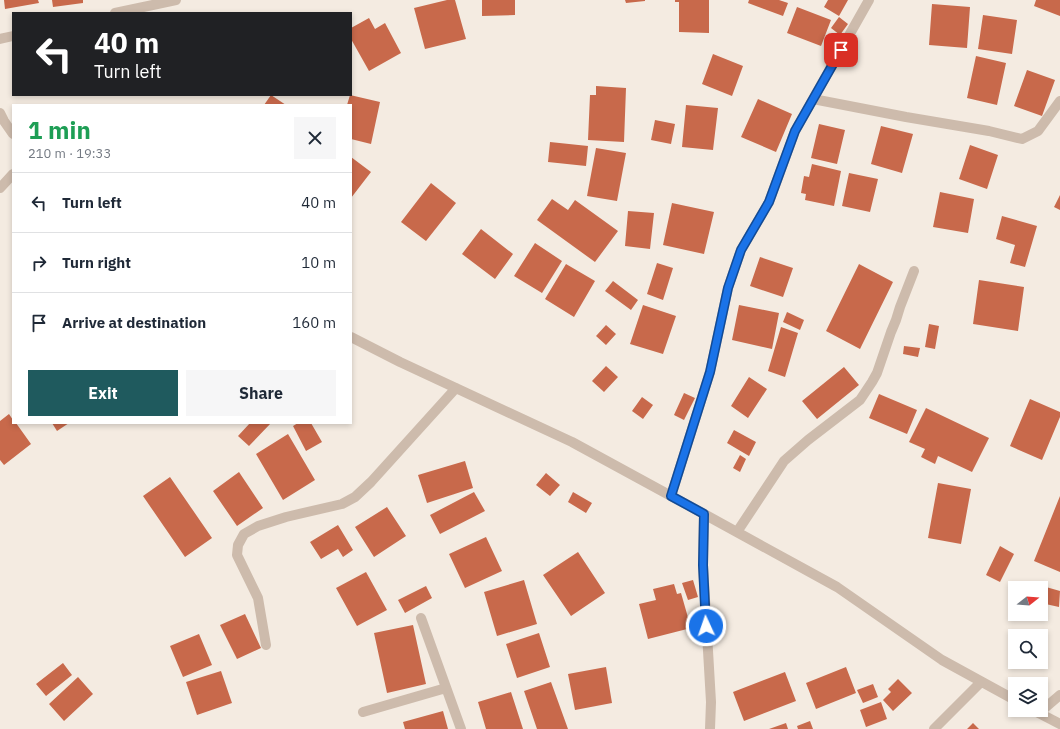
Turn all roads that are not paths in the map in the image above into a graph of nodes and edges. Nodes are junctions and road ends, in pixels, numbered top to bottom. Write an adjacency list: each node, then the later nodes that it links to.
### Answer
1 (176, 0): 3 (street)
2 (869, 0): 6 (street)
3 (120, 12)
4 (12, 36): 5 (street)
5 (0, 39)
6 (813, 99): 7 (street); 15 (street)
7 (1060, 101)
8 (0, 113): 9 (street)
9 (12, 133)
10 (12, 175): 11 (street)
11 (0, 188)
12 (914, 271): 17 (street)
13 (352, 337): 14 (street)
14 (456, 388): 15 (street); 19 (street)
15 (671, 496): 16 (street)
16 (704, 514): 17 (street); 29 (street)
17 (737, 532): 20 (street)
18 (421, 618): 21 (street)
19 (266, 645)
20 (981, 682): 23 (street); 30 (street)
21 (446, 688): 25 (street); 28 (street)
22 (1060, 694): 24 (street)
23 (1008, 696)
24 (1048, 703)
25 (363, 712)
26 (1046, 717): 27 (street)
27 (1060, 724)
28 (461, 729)
29 (710, 729)
30 (934, 729)

